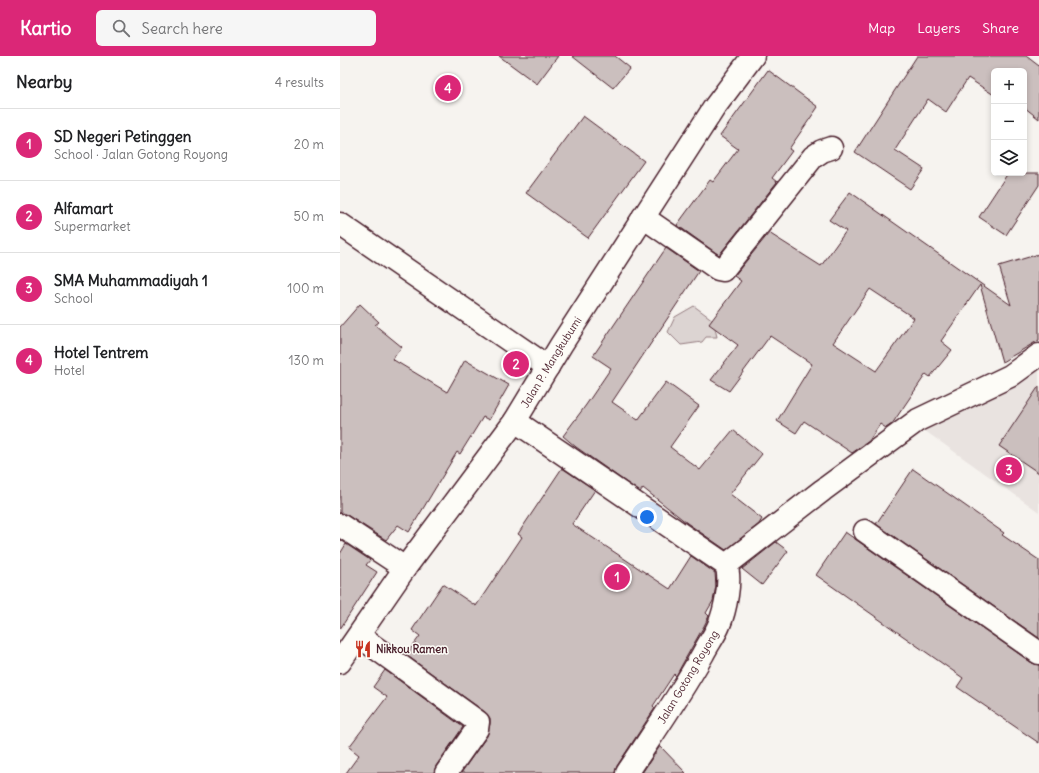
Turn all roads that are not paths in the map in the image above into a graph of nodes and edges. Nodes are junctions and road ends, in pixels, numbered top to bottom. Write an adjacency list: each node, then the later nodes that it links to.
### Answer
1 (753, 56): 3 (street, Jalan P. Mangkubumi)
2 (831, 148): 3 (street)
3 (644, 218): 6 (street, Jalan P. Mangkubumi)
4 (340, 225): 6 (street)
5 (1039, 355): 10 (street)
6 (548, 367): 7 (street, Jalan P. Mangkubumi)
7 (515, 420): 10 (street); 11 (street, Jalan P. Mangkubumi)
8 (340, 525): 11 (street)
9 (865, 531): 13 (street)
10 (726, 565): 16 (street, Jalan Gotong Royong)
11 (405, 568): 12 (street, Jalan P. Mangkubumi)
12 (359, 636): 14 (street, Jalan P. Mangkubumi); 15 (street)
13 (1039, 653)
14 (340, 662)
15 (446, 773)
16 (627, 773)

